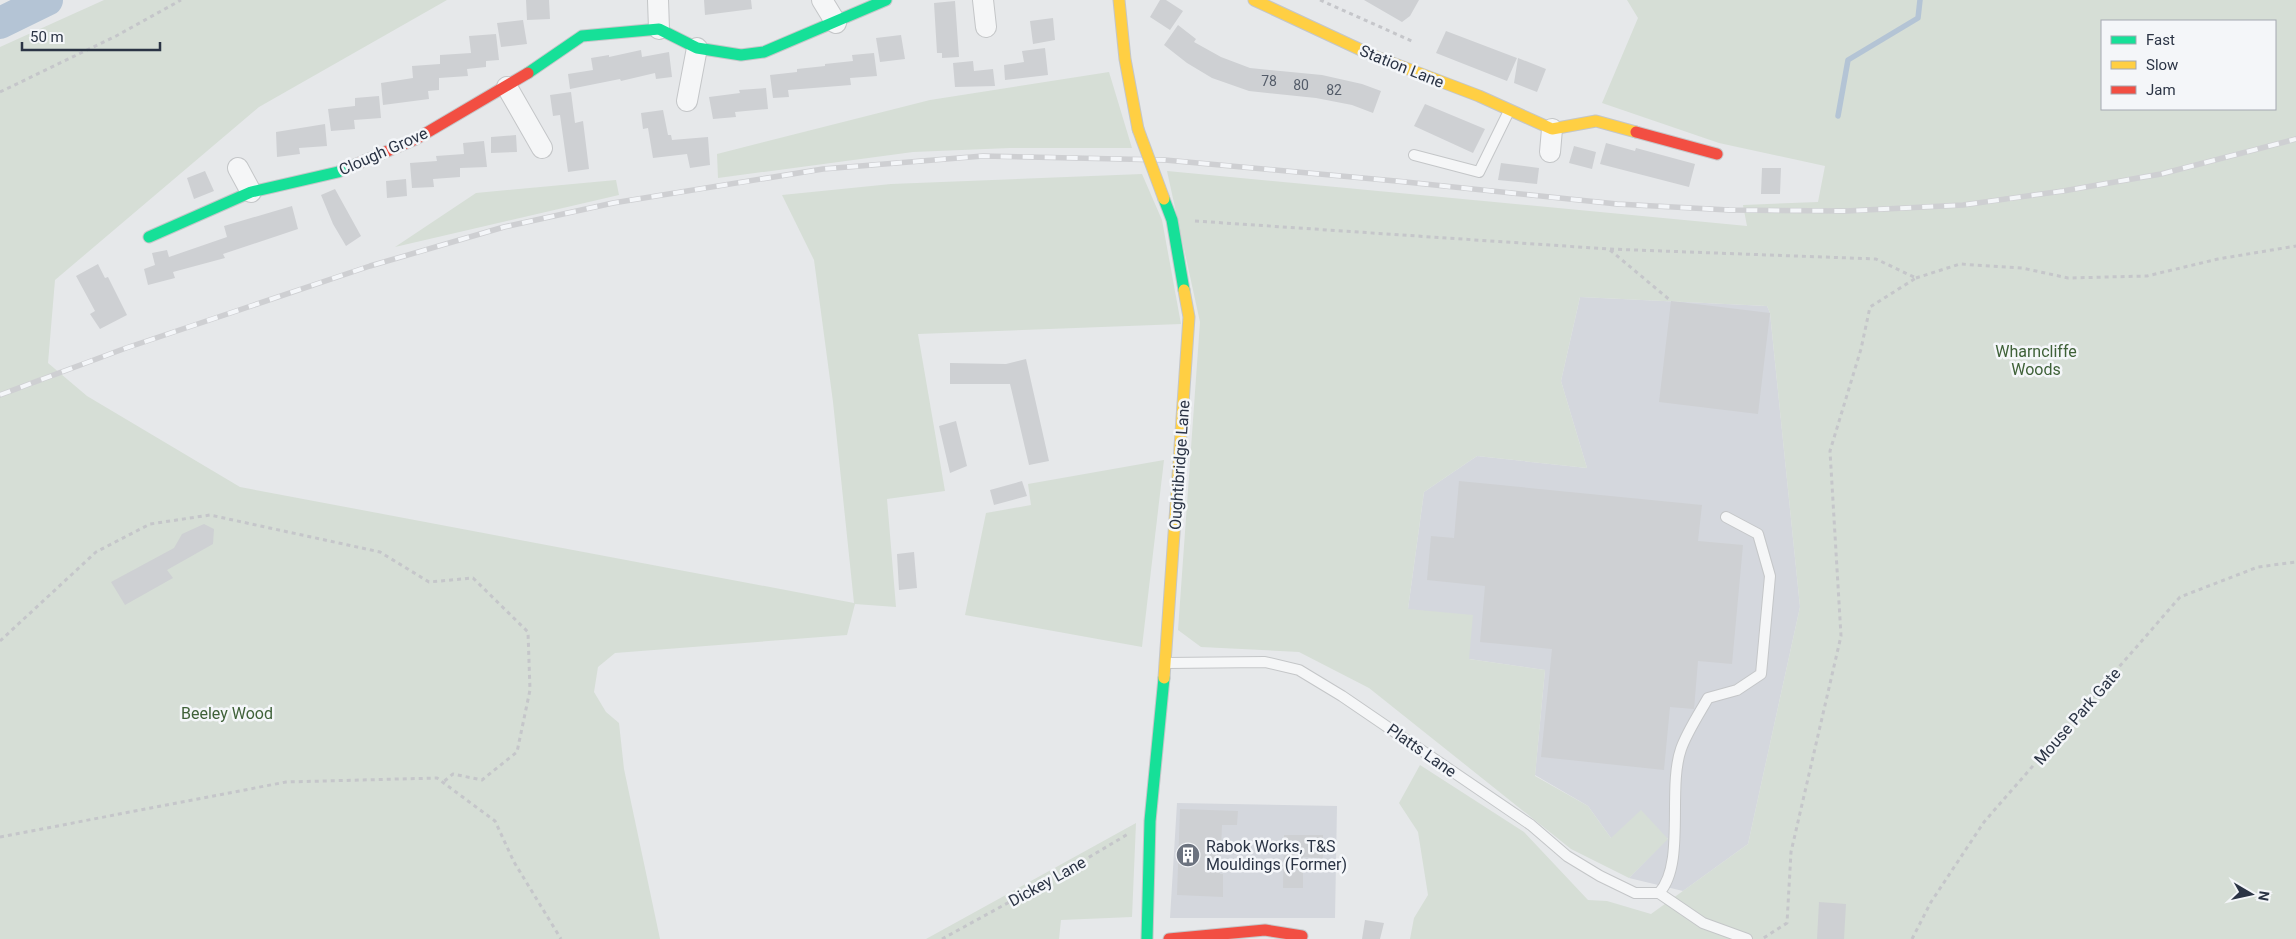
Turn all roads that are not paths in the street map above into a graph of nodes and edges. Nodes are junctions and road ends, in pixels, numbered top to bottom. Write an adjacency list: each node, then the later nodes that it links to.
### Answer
1 (658, 0): 9 (street)
2 (822, 0): 7 (street)
3 (886, 0): 7 (street, Clough Grove)
4 (983, 0): 8 (street)
5 (1118, 0): 23 (street, Oughtibridge Lane, bridge)
6 (1254, 0): 13 (street, Station Lane)
7 (836, 23): 10 (street, Clough Grove)
8 (986, 27)
9 (659, 30): 10 (street, Clough Grove); 11 (street, Clough Grove)
10 (697, 48): 12 (street)
11 (507, 88): 15 (street); 20 (street, Clough Grove)
12 (687, 101)
13 (1509, 110): 14 (street, Station Lane); 18 (lane)
14 (1552, 129): 16 (street); 17 (street)
15 (542, 148)
16 (1550, 152)
17 (1717, 154)
18 (1414, 155)
19 (238, 168): 20 (street)
20 (251, 192): 21 (street, Clough Grove)
21 (149, 237)
22 (1726, 517): 24 (lane)
23 (1166, 663): 24 (lane, Platts Lane); 26 (street, Oughtibridge Lane)
24 (1659, 893): 28 (lane)
25 (1303, 938): 27 (street)
26 (1147, 939)
27 (1169, 939)
28 (1747, 939)

